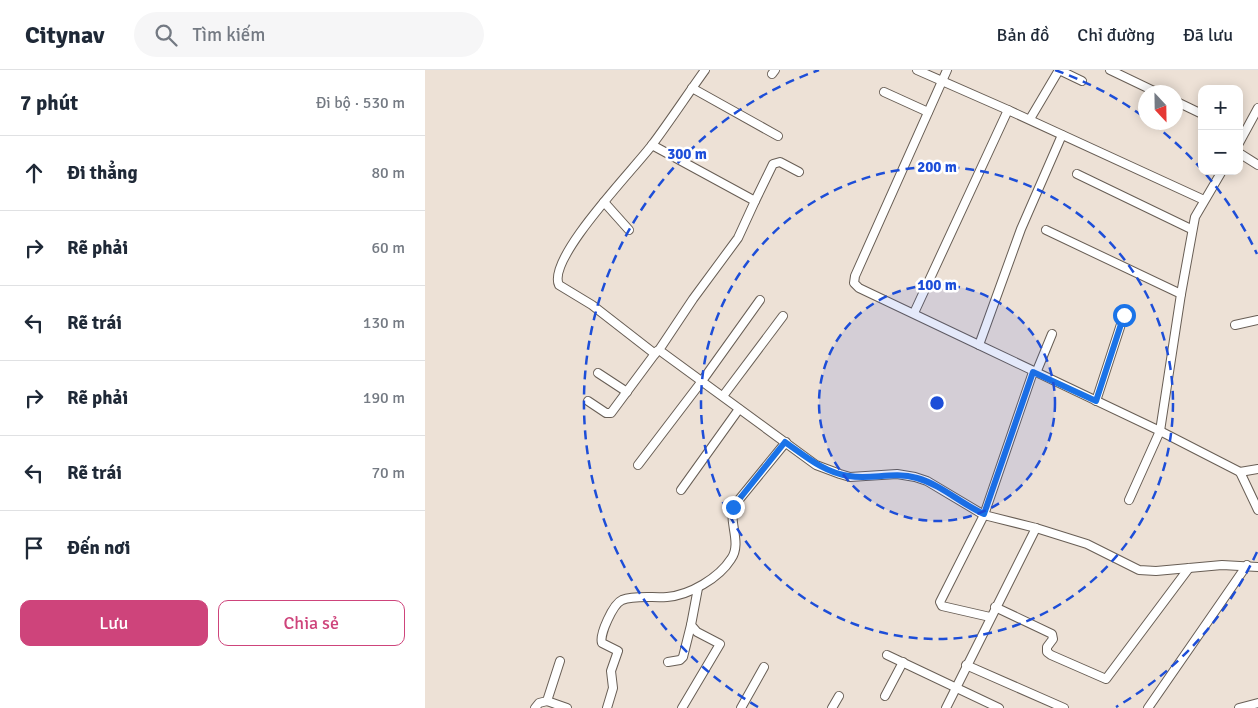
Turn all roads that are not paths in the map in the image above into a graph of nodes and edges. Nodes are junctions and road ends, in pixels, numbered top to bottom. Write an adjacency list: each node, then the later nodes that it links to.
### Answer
1 (705, 70): 9 (street)
2 (917, 70): 7 (street)
3 (947, 70): 7 (street)
4 (1059, 70): 6 (street); 16 (street)
5 (1110, 70): 8 (street)
6 (1081, 81)
7 (941, 82): 13 (street); 14 (street)
8 (1141, 85)
9 (692, 88): 19 (street); 20 (street)
10 (884, 92): 14 (street)
11 (1183, 106): 15 (street)
12 (1258, 108): 17 (street)
13 (1008, 110): 16 (street); 34 (street)
14 (927, 112): 34 (street)
15 (1198, 112)
16 (1030, 119): 18 (street)
17 (1243, 130)
18 (1062, 135): 26 (street); 40 (street)
19 (778, 136)
20 (652, 145): 27 (street); 28 (street)
21 (1243, 156): 22 (street)
22 (1258, 165)
23 (799, 172): 27 (street)
24 (1077, 174): 29 (street)
25 (1220, 175): 26 (street)
26 (1204, 200): 29 (street)
27 (755, 201): 41 (street)
28 (604, 202): 30 (street); 41 (street)
29 (1191, 229): 32 (street)
30 (629, 230)
31 (1046, 230): 32 (street)
32 (1181, 294): 50 (street)
33 (760, 300): 44 (street)
34 (914, 312): 40 (street)
35 (1124, 315): 48 (street)
36 (783, 316): 46 (street)
37 (1258, 320): 38 (street)
38 (1235, 325)
39 (1052, 334): 42 (street)
40 (979, 345): 42 (street)
41 (657, 352): 44 (street); 45 (street)
42 (1034, 372): 48 (street); 59 (street)
43 (598, 373): 45 (street)
44 (702, 381): 46 (street); 52 (street)
45 (627, 392): 47 (street)
46 (723, 396): 49 (street)
47 (588, 401)
48 (1096, 401): 50 (street)
49 (739, 409): 51 (street); 55 (street)
50 (1160, 431): 54 (street); 56 (street)
51 (785, 442): 59 (street); 64 (street)
52 (638, 465)
53 (1258, 469): 54 (street)
54 (1240, 472): 57 (street)
55 (681, 490)
56 (1129, 500)
57 (1255, 500): 58 (street)
58 (1258, 510)
59 (984, 514): 60 (street); 66 (street)
60 (1036, 528): 63 (street); 65 (street)
61 (1247, 565): 62 (street); 63 (street); 88 (street)
62 (1258, 567)
63 (1189, 568): 65 (street)
64 (698, 588): 67 (street); 81 (street)
65 (995, 607): 66 (street)
66 (990, 617): 72 (street)
67 (691, 625): 70 (street); 82 (street)
68 (887, 655): 71 (street)
69 (559, 661): 77 (street)
70 (667, 662)
71 (903, 662): 74 (street); 76 (street)
72 (966, 665): 74 (street); 87 (street)
73 (764, 667): 83 (street)
74 (956, 688): 85 (street); 86 (street)
75 (839, 696): 84 (street)
76 (885, 696)
77 (547, 702): 79 (street); 80 (street)
78 (1258, 703): 89 (street); 90 (street)
79 (535, 708)
80 (567, 708)
81 (607, 708)
82 (682, 708)
83 (741, 708)
84 (832, 708)
85 (946, 708)
86 (999, 708)
87 (1065, 708)
88 (1148, 708)
89 (1239, 708)
90 (1255, 708)

